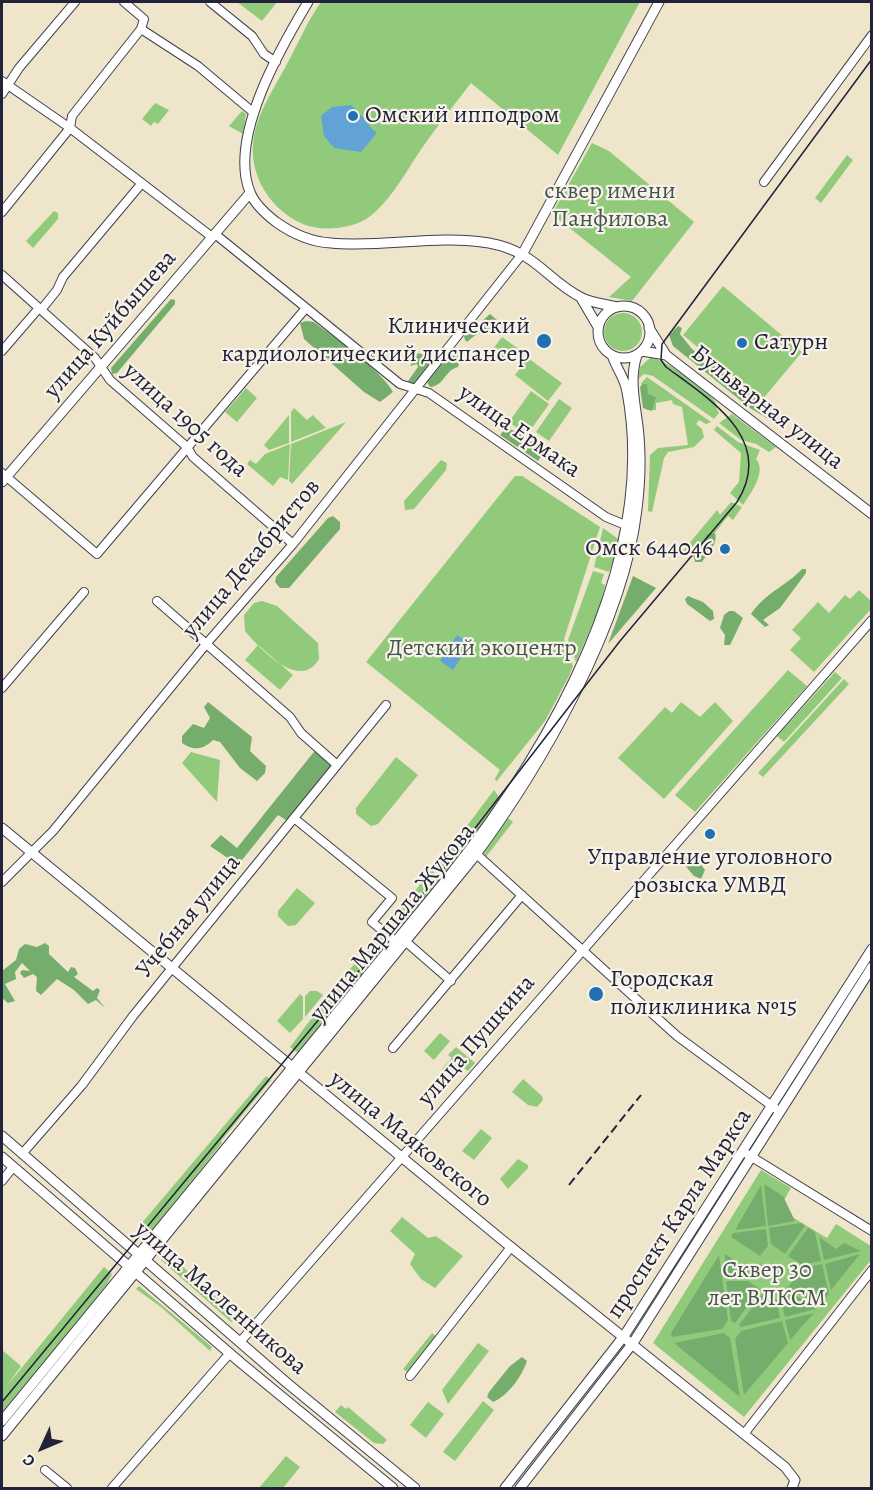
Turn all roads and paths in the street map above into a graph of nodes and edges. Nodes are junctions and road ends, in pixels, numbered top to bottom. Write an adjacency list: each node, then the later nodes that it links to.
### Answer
1 (75, 2): 9 (street)
2 (124, 2): 6 (street)
3 (210, 2): 8 (street)
4 (308, 2): 8 (main road)
5 (659, 2): 18 (main road)
6 (141, 29): 11 (street); 12 (street)
7 (872, 35): 13 (street)
8 (276, 62): 11 (main road)
9 (5, 83): 10 (street); 12 (street, улица Ермака)
10 (2, 94)
11 (254, 113): 15 (main road)
12 (70, 128): 14 (street, улица Ермака); 16 (street)
13 (764, 182)
14 (142, 183): 17 (street, улица Ермака); 23 (street)
15 (250, 193): 17 (main road, улица Куйбышева); 18 (main road)
16 (2, 212)
17 (214, 236): 22 (street, улица Ермака); 30 (main road, улица Куйбышева)
18 (523, 253): 20 (main road); 31 (street, улица Декабристов)
19 (2, 275): 23 (street, улица 1905 года)
20 (581, 298): 21 (main road); 24 (main road)
21 (617, 307): 24 (main road); 25 (main road)
22 (306, 308): 31 (street, улица Ермака); 32 (street)
23 (40, 309): 26 (street); 30 (street, улица 1905 года)
24 (598, 327): 28 (main road)
25 (649, 328): 27 (main road); 29 (main road, Бульварная улица)
26 (2, 351)
27 (639, 353): 28 (main road); 29 (main road, Бульварная улица); 35 (main road, улица Маршала Жукова)
28 (612, 355): 35 (main road, улица Маршала Жукова)
29 (666, 355): 34 (main road, Бульварная улица)
30 (100, 366): 32 (street, улица 1905 года); 33 (main road, улица Куйбышева)
31 (415, 388): 35 (street, улица Ермака); 36 (street, улица Декабристов)
32 (187, 447): 33 (street); 36 (street, улица 1905 года)
33 (3, 477)
34 (872, 514)
35 (631, 528): 46 (main road, улица Маршала Жукова)
36 (293, 544): 40 (street, улица Декабристов)
37 (84, 592): 41 (street)
38 (157, 601): 40 (street)
39 (872, 620): 51 (street, улица Пушкина)
40 (207, 643): 43 (street); 47 (street, улица Декабристов)
41 (2, 688)
42 (386, 705): 43 (street, Учебная улица)
43 (336, 764): 44 (street, Учебная улица)
44 (294, 818): 50 (street); 54 (street, Учебная улица)
45 (2, 828): 47 (main road, улица Маяковского)
46 (473, 851): 49 (street); 50 (main road, улица Маршала Жукова)
47 (31, 852): 48 (street, улица Декабристов); 54 (main road, улица Маяковского)
48 (2, 882)
49 (522, 895): 51 (street); 55 (street)
50 (401, 943): 55 (street); 57 (main road, улица Маршала Жукова)
51 (583, 949): 58 (street); 62 (street, улица Пушкина)
52 (872, 949): 58 (main road, проспект Карла Маркса)
53 (872, 967): 58 (main road, проспект Карла Маркса)
54 (172, 969): 57 (main road, улица Маяковского); 60 (street, Учебная улица)
55 (451, 981): 56 (street)
56 (393, 1048)
57 (295, 1070): 62 (main road, улица Маяковского); 67 (main road, улица Маршала Жукова)
58 (776, 1109): 61 (main road, проспект Карла Маркса)
59 (2, 1136): 60 (main road, улица Масленникова)
60 (22, 1154): 63 (main road); 67 (main road, улица Масленникова)
61 (747, 1154): 65 (street); 72 (main road, проспект Карла Маркса); 74 (main road, проспект Карла Маркса)
62 (402, 1158): 66 (main road, улица Маяковского); 73 (street, улица Пушкина)
63 (7, 1161): 64 (street); 68 (main road, улица Масленникова)
64 (2, 1181)
65 (872, 1231)
66 (511, 1247): 72 (main road, улица Маяковского); 76 (street)
67 (142, 1256): 68 (main road, улица Маршала Жукова); 70 (main road, улица Масленникова)
68 (132, 1267): 71 (main road, улица Масленникова); 77 (main road, улица Маршала Жукова); 79 (main road, улица Маршала Жукова)
69 (872, 1270): 78 (street)
70 (210, 1316): 71 (main road); 73 (main road, улица Масленникова)
71 (200, 1327): 75 (main road, улица Масленникова)
72 (624, 1336): 74 (main road, улица Маяковского); 86 (main road, проспект Карла Маркса)
73 (240, 1342): 75 (main road, улица Пушкина); 85 (main road, улица Масленникова)
74 (633, 1343): 78 (main road, улица Маяковского); 87 (main road, проспект Карла Маркса)
75 (230, 1353): 83 (street, улица Пушкина); 84 (main road, улица Масленникова)
76 (410, 1376)
77 (2, 1421)
78 (744, 1434): 81 (main road, улица Маяковского)
79 (2, 1436)
80 (45, 1470): 82 (street)
81 (794, 1484)
82 (67, 1488)
83 (112, 1488)
84 (393, 1488)
85 (415, 1488)
86 (505, 1488)
87 (520, 1488)

